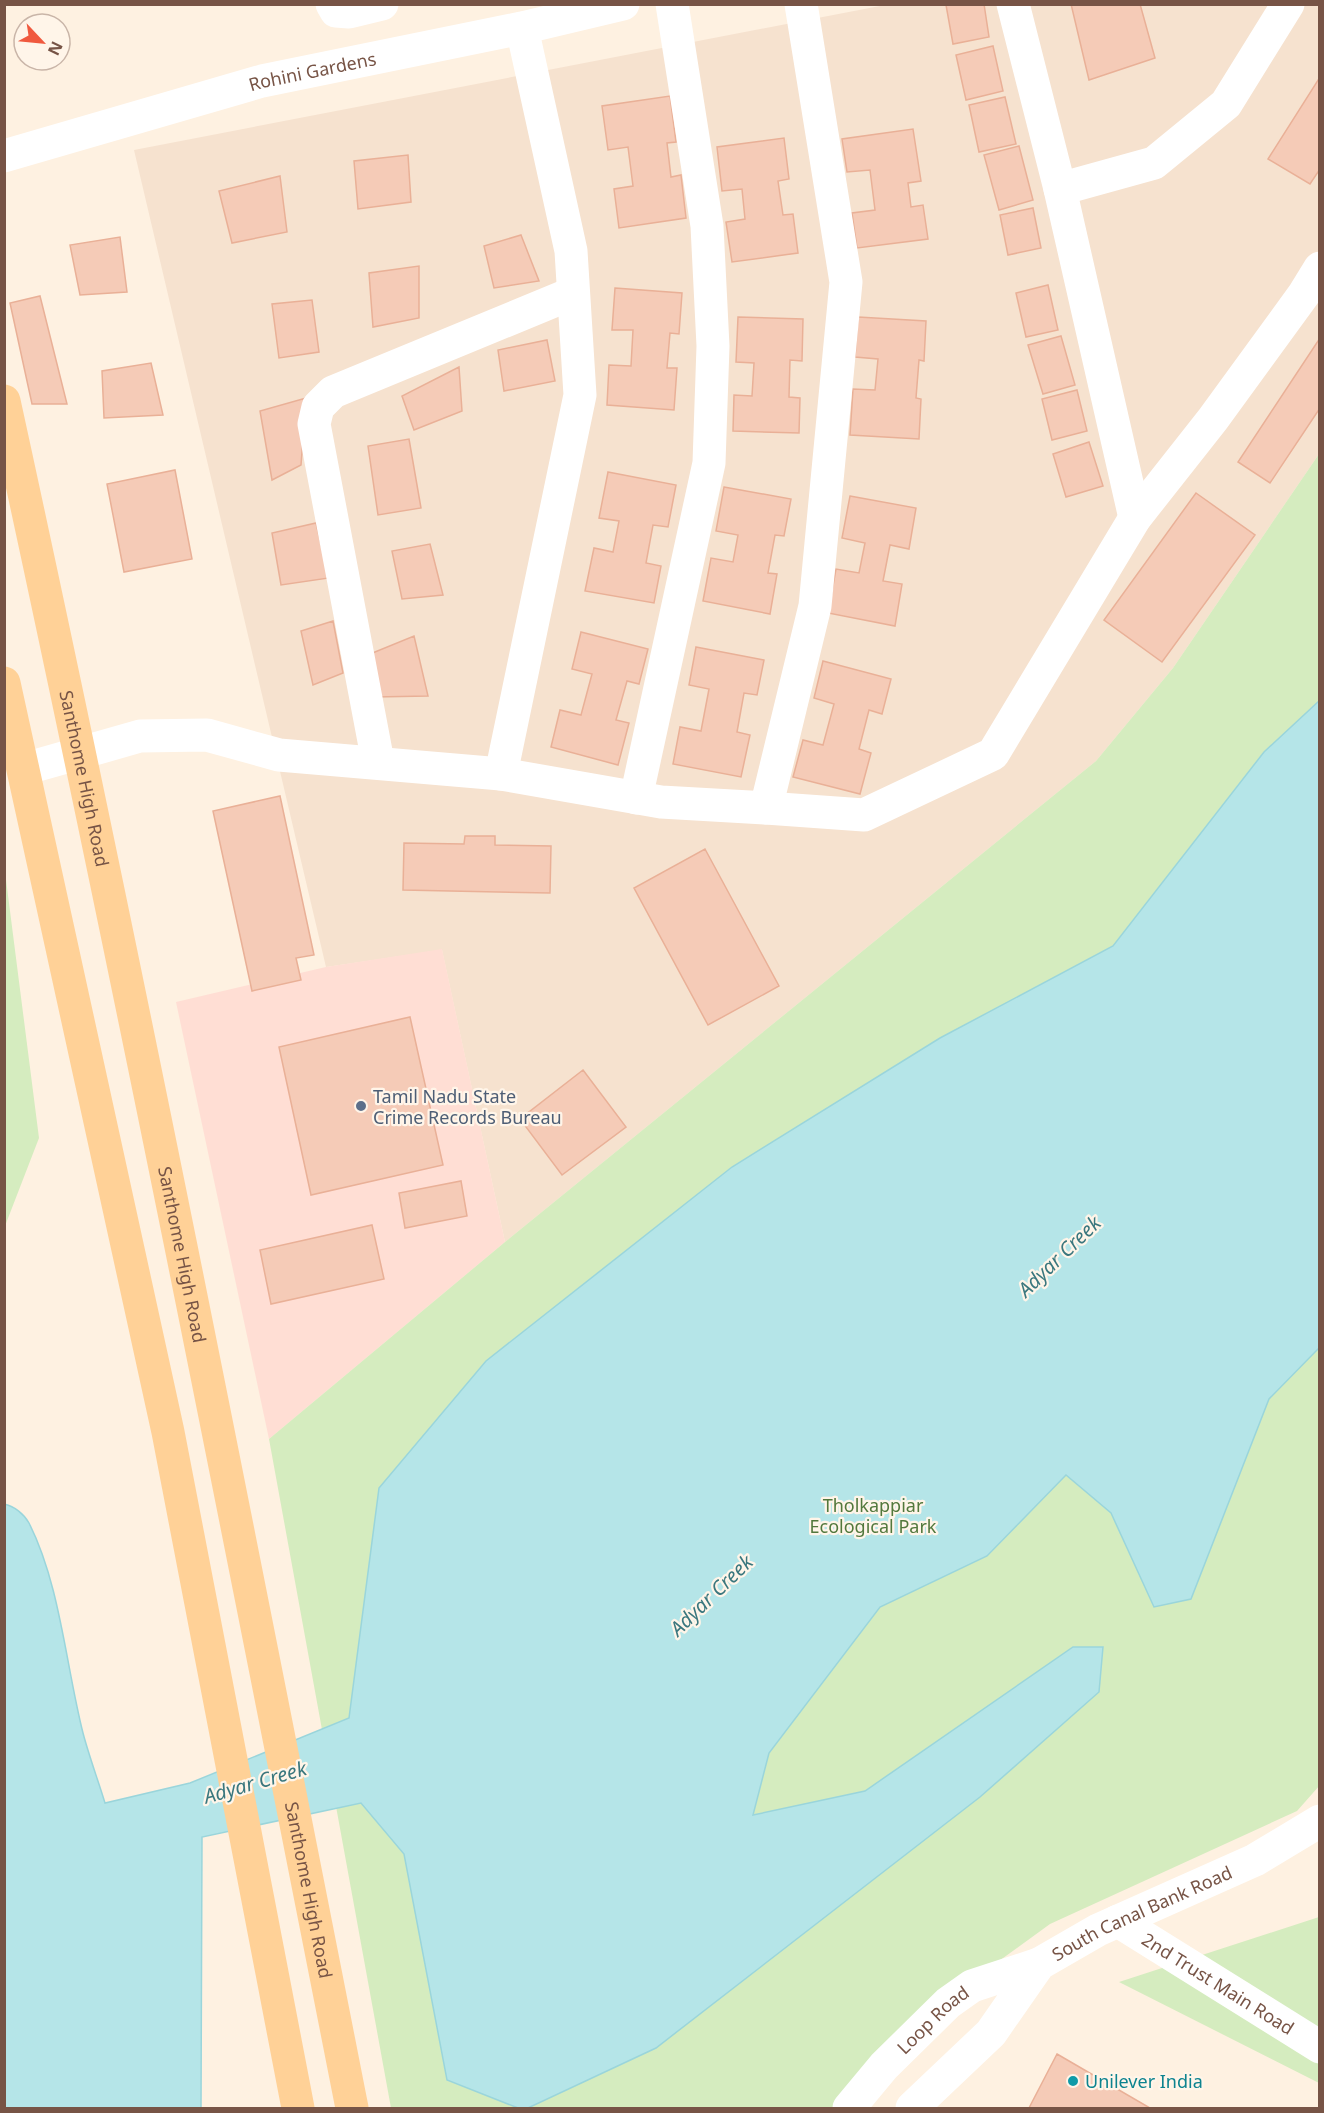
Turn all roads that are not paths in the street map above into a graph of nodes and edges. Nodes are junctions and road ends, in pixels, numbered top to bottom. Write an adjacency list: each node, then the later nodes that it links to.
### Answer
1 (332, 4): 2 (street)
2 (382, 4)
3 (622, 4): 8 (street, Rohini Gardens)
4 (672, 4): 20 (street)
5 (801, 4): 21 (street)
6 (1013, 4): 10 (street)
7 (1288, 4): 10 (street)
8 (522, 28): 9 (street, Rohini Gardens); 12 (street)
9 (4, 156)
10 (1060, 189): 14 (street)
11 (1320, 268): 14 (street)
12 (573, 293): 17 (street); 19 (street)
13 (4, 402): 16 (main road, Santhome High Road)
14 (1135, 518): 21 (street)
15 (4, 683): 18 (main road)
16 (81, 754): 17 (street); 18 (street); 27 (main road, Santhome High Road)
17 (378, 762): 19 (street)
18 (24, 769): 26 (main road)
19 (501, 774): 20 (street)
20 (636, 798): 21 (street)
21 (766, 808)
22 (1320, 1821): 23 (street, South Canal Bank Road)
23 (1118, 1922): 24 (street, South Canal Bank Road); 25 (street, 2nd Trust Main Road)
24 (1039, 1964): 28 (street, Loop Road); 29 (street, South Canal Bank Road)
25 (1320, 2047)
26 (298, 2109)
27 (352, 2109)
28 (849, 2109)
29 (912, 2109)

